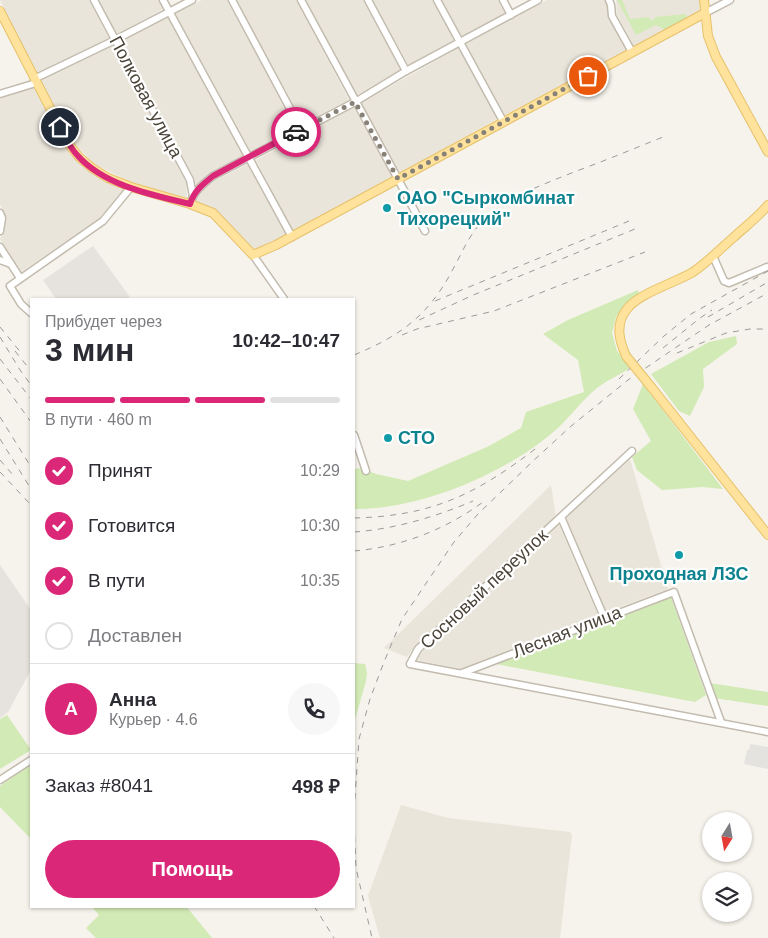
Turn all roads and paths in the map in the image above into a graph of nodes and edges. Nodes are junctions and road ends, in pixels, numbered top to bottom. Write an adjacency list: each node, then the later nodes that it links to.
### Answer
1 (94, 0): 17 (street, Полковая улица)
2 (163, 0): 13 (street)
3 (192, 0): 13 (street)
4 (232, 0): 25 (street)
5 (301, 0): 23 (street)
6 (368, 0): 20 (street)
7 (437, 0): 18 (street)
8 (503, 0): 16 (street)
9 (538, 0): 16 (street)
10 (609, 0): 19 (street)
11 (704, 0): 15 (main road)
12 (730, 0): 15 (street)
13 (169, 11): 17 (street); 27 (street)
14 (0, 12): 21 (main road)
15 (705, 13): 19 (main road); 26 (main road)
16 (511, 15): 18 (street)
17 (115, 40): 21 (street); 30 (street, Полковая улица)
18 (460, 42): 20 (street); 24 (street)
19 (632, 52): 24 (main road)
20 (406, 71): 23 (street)
21 (35, 81): 22 (street); 29 (main road)
22 (0, 94)
23 (355, 102): 25 (street); 28 (street)
24 (503, 121): 28 (main road)
25 (301, 129): 27 (street)
26 (768, 152)
27 (250, 158): 30 (street); 36 (street)
28 (398, 179): 35 (street); 36 (main road)
29 (131, 187): 31 (main road); 43 (street)
30 (193, 196): 31 (street)
31 (190, 204): 38 (main road)
32 (768, 205): 39 (main road)
33 (0, 213): 34 (street)
34 (0, 231)
35 (425, 231)
36 (292, 237): 38 (main road)
37 (0, 248): 41 (street)
38 (253, 255): 44 (street)
39 (713, 256): 42 (street); 50 (main road, bridge)
40 (0, 260): 41 (street)
41 (11, 264): 43 (street)
42 (767, 267)
43 (20, 278): 45 (street)
44 (283, 298)
45 (30, 313)
46 (355, 438): 48 (street)
47 (632, 451): 49 (street, Сосновый переулок)
48 (366, 470)
49 (560, 517): 51 (street, Сосновый переулок); 52 (street, Сосновый переулок)
50 (768, 535)
51 (604, 618): 52 (street, Лесная улица); 53 (street, Лесная улица)
52 (461, 673): 53 (street)
53 (721, 722): 54 (street)
54 (768, 732)
55 (30, 761): 56 (street)
56 (0, 780)

